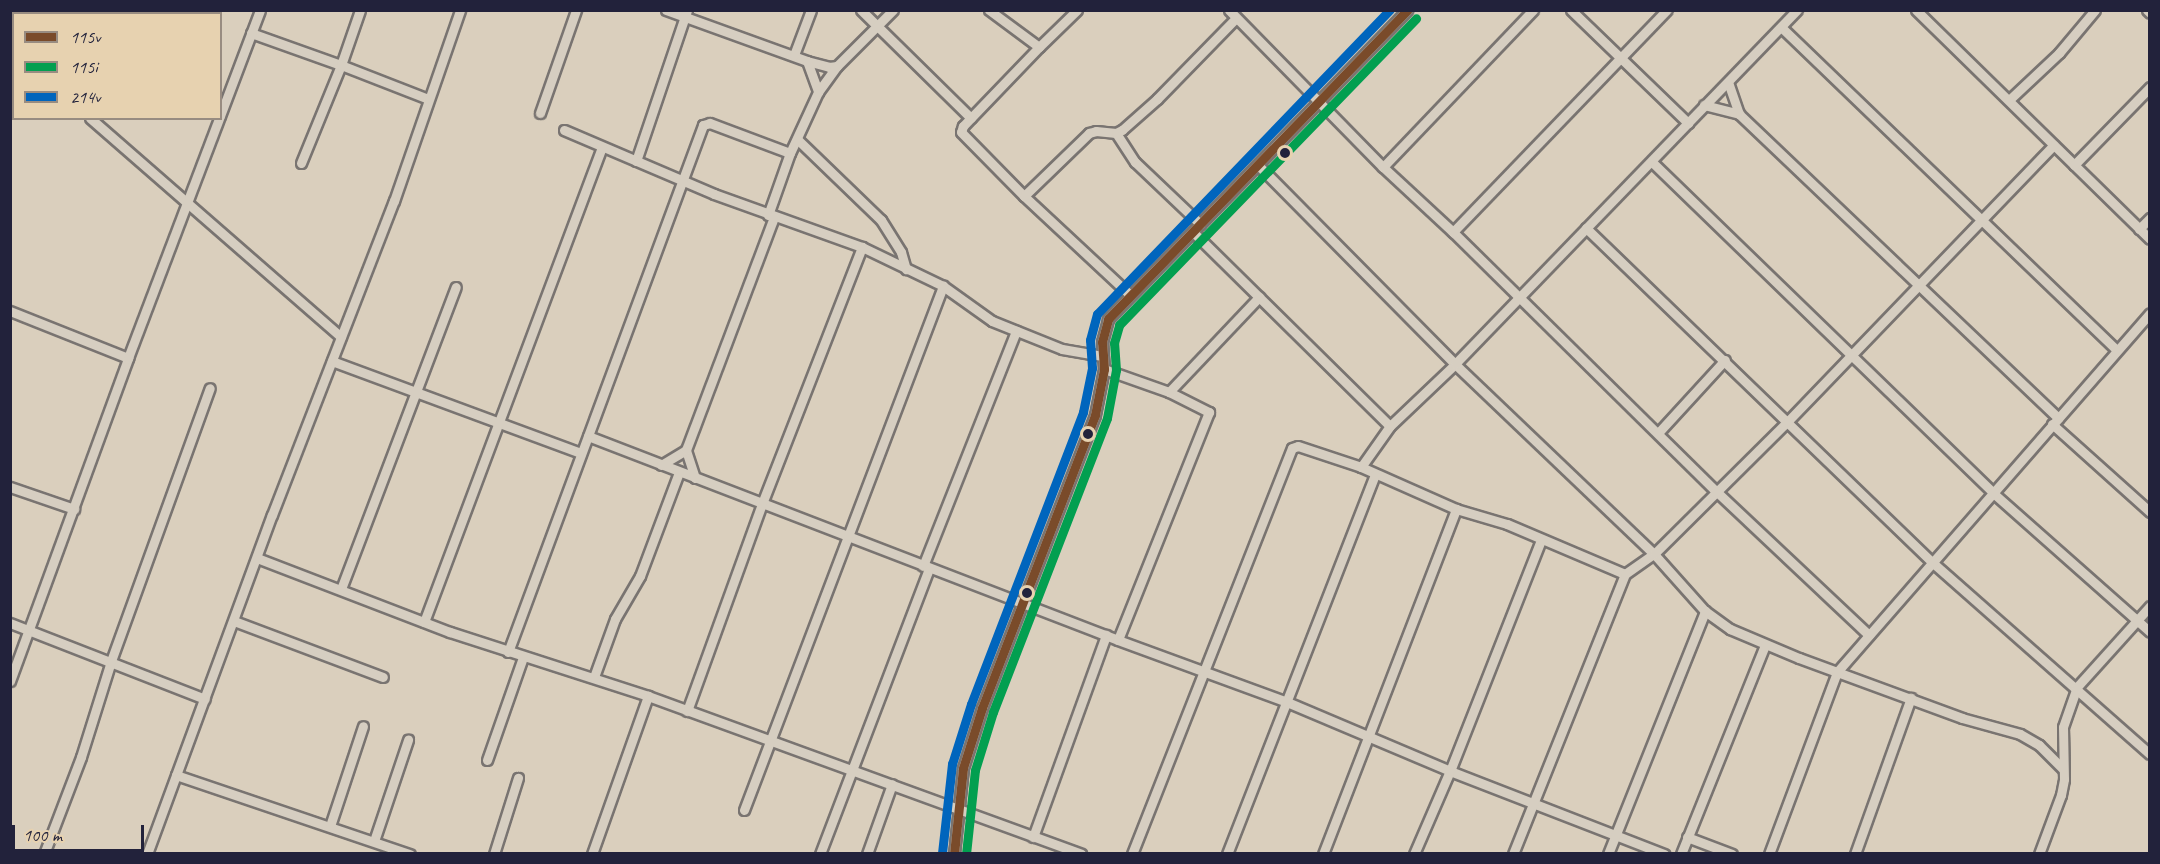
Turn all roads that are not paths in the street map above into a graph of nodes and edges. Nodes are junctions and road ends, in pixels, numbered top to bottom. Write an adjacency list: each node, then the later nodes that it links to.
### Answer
1 (260, 10): 24 (street)
2 (360, 10): 29 (street)
3 (460, 10): 34 (street)
4 (576, 10): 39 (street)
5 (666, 10): 19 (street)
6 (811, 10): 26 (street)
7 (861, 10): 22 (street)
8 (893, 10): 22 (street)
9 (989, 10): 25 (street)
10 (1077, 10): 25 (street)
11 (1533, 10): 56 (street)
12 (1571, 10): 27 (street)
13 (1667, 10): 27 (street)
14 (1797, 10): 23 (street)
15 (1916, 10): 21 (street)
16 (1933, 10): 21 (street)
17 (2095, 10): 35 (street)
18 (1403, 12): 36 (street)
19 (686, 14): 26 (street); 51 (street)
20 (1233, 14): 36 (street); 46 (street)
21 (1924, 19): 35 (street)
22 (877, 27): 30 (street); 41 (street)
23 (1780, 27): 31 (street); 62 (street)
24 (251, 33): 29 (street); 38 (street)
25 (1039, 47): 41 (street)
26 (794, 55): 28 (street)
27 (1620, 57): 44 (street); 67 (street)
28 (807, 61): 30 (street); 33 (street)
29 (341, 65): 34 (street); 53 (street)
30 (837, 66): 33 (street)
31 (1728, 82): 37 (street); 40 (street)
32 (2150, 87): 55 (street)
33 (818, 92): 47 (street)
34 (428, 99): 80 (street)
35 (2008, 100): 48 (street)
36 (1319, 101): 54 (street); 56 (street)
37 (1704, 105): 40 (street); 44 (street)
38 (222, 112)
39 (540, 113)
40 (1739, 114): 72 (street)
41 (971, 118): 58 (street)
42 (92, 120): 59 (street)
43 (219, 120): 59 (street)
44 (1688, 123): 52 (street)
45 (564, 130): 49 (street)
46 (1116, 133): 58 (street); 63 (street)
47 (797, 139): 50 (street); 70 (street)
48 (2054, 145): 55 (street); 62 (street)
49 (602, 147): 51 (street); 94 (street)
50 (790, 153): 57 (street); 60 (street)
51 (636, 161): 57 (street)
52 (1652, 162): 64 (street); 82 (street)
53 (301, 164)
54 (1258, 165): 63 (street); 87 (street)
55 (2074, 165): 65 (street)
56 (1383, 167): 67 (street)
57 (682, 179): 60 (street); 97 (street)
58 (1024, 196): 74 (street)
59 (186, 202): 80 (street); 84 (street)
60 (771, 216): 69 (street); 98 (street)
61 (2150, 218): 65 (street)
62 (1983, 219): 72 (street); 81 (street)
63 (1200, 225): 66 (street)
64 (1586, 228): 76 (street); 85 (street)
65 (2139, 229): 68 (street)
66 (1193, 232): 74 (street); 75 (street)
67 (1454, 232): 76 (street)
68 (2150, 238)
69 (862, 247): 70 (street); 108 (street)
70 (906, 269): 71 (street)
71 (942, 286): 79 (street); 112 (street)
72 (1917, 286): 82 (street); 93 (street)
73 (456, 287): 90 (street)
74 (1130, 295): 83 (street)
75 (1259, 297): 91 (street); 95 (street)
76 (1519, 297): 87 (street); 96 (street)
77 (10, 311): 84 (street)
78 (2150, 313): 81 (street)
79 (1016, 331): 83 (street); 117 (street)
80 (341, 337): 86 (street)
81 (2117, 350): 93 (street)
82 (1852, 355): 92 (street); 107 (street)
83 (1102, 356): 88 (street)
84 (128, 358): 109 (street)
85 (1725, 360): 92 (street); 96 (street)
86 (332, 361): 90 (street); 115 (street)
87 (1455, 364): 95 (street); 114 (street)
88 (1104, 369): 91 (street); 120 (street)
89 (210, 388): 135 (street)
90 (415, 392): 94 (street); 119 (street)
91 (1169, 392): 131 (street)
92 (1788, 421): 106 (street); 116 (street)
93 (2055, 421): 107 (street); 111 (street)
94 (499, 423): 99 (street); 125 (street)
95 (1390, 426): 101 (street)
96 (1658, 433): 106 (street)
97 (588, 436): 99 (street); 100 (street)
98 (686, 450): 100 (street); 104 (street)
99 (581, 453): 133 (street)
100 (661, 465): 102 (street)
101 (1361, 467): 103 (street); 136 (street)
102 (679, 472): 104 (street); 139 (street)
103 (1376, 475): 110 (street); 145 (street)
104 (695, 478): 108 (street)
105 (10, 487): 109 (street)
106 (1716, 491): 114 (street); 130 (street)
107 (1992, 492): 116 (street); 124 (street)
108 (762, 501): 112 (street); 146 (street)
109 (74, 509): 127 (street)
110 (1456, 509): 113 (street); 148 (street)
111 (2150, 512)
112 (846, 534): 117 (street); 150 (street)
113 (1541, 540): 118 (street); 154 (street)
114 (1654, 554): 118 (street); 122 (street)
115 (257, 558): 119 (street); 123 (street)
116 (1932, 562): 130 (street); 141 (street)
117 (926, 567): 120 (street); 155 (street)
118 (1625, 574): 159 (street)
119 (341, 589): 125 (street)
120 (1024, 603): 129 (street); 161 (street)
121 (2150, 606): 124 (street)
122 (1706, 611): 132 (street); 163 (street)
123 (234, 621): 138 (street); 144 (street)
124 (2137, 621): 128 (street); 141 (street)
125 (424, 622): 133 (street)
126 (10, 623): 127 (street)
127 (28, 630): 135 (street); 140 (street)
128 (2150, 632)
129 (1106, 635): 131 (street); 164 (street)
130 (1869, 635): 137 (street)
131 (1118, 640): 136 (street)
132 (1765, 645): 137 (street); 165 (street)
133 (508, 652): 134 (street)
134 (523, 657): 139 (street); 152 (street)
135 (111, 661): 144 (street); 167 (street)
136 (1204, 672): 145 (street); 176 (street)
137 (1837, 672): 143 (street); 185 (street)
138 (383, 677)
139 (594, 677): 142 (street)
140 (10, 681)
141 (2076, 687): 151 (street); 153 (street)
142 (648, 696): 146 (street); 171 (street)
143 (1911, 698): 153 (street); 186 (street)
144 (205, 699): 156 (street)
145 (1287, 702): 148 (street); 177 (street)
146 (687, 711): 150 (street)
147 (363, 726): 162 (street)
148 (1370, 736): 154 (street); 178 (street)
149 (408, 740): 166 (street)
150 (771, 742): 155 (street); 160 (street)
151 (2150, 754)
152 (487, 760)
153 (2063, 769): 187 (street)
154 (1450, 771): 159 (street); 179 (street)
155 (852, 772): 158 (street); 172 (street)
156 (177, 775): 162 (street); 168 (street)
157 (518, 778): 170 (street)
158 (892, 784): 161 (street); 173 (street)
159 (1532, 802): 163 (street); 180 (street)
160 (744, 810)
161 (958, 810): 164 (street); 174 (street)
162 (330, 826): 166 (street)
163 (1616, 834): 181 (street); 182 (street)
164 (1033, 837): 175 (street)
165 (1688, 837): 183 (street); 184 (street)
166 (374, 841): 169 (street)
167 (44, 854)
168 (147, 854)
169 (411, 854)
170 (494, 854)
171 (592, 854)
172 (820, 854)
173 (867, 854)
174 (954, 854)
175 (1081, 854)
176 (1132, 854)
177 (1227, 854)
178 (1323, 854)
179 (1414, 854)
180 (1513, 854)
181 (1608, 854)
182 (1664, 854)
183 (1681, 854)
184 (1732, 854)
185 (1769, 854)
186 (1855, 854)
187 (2039, 854)

